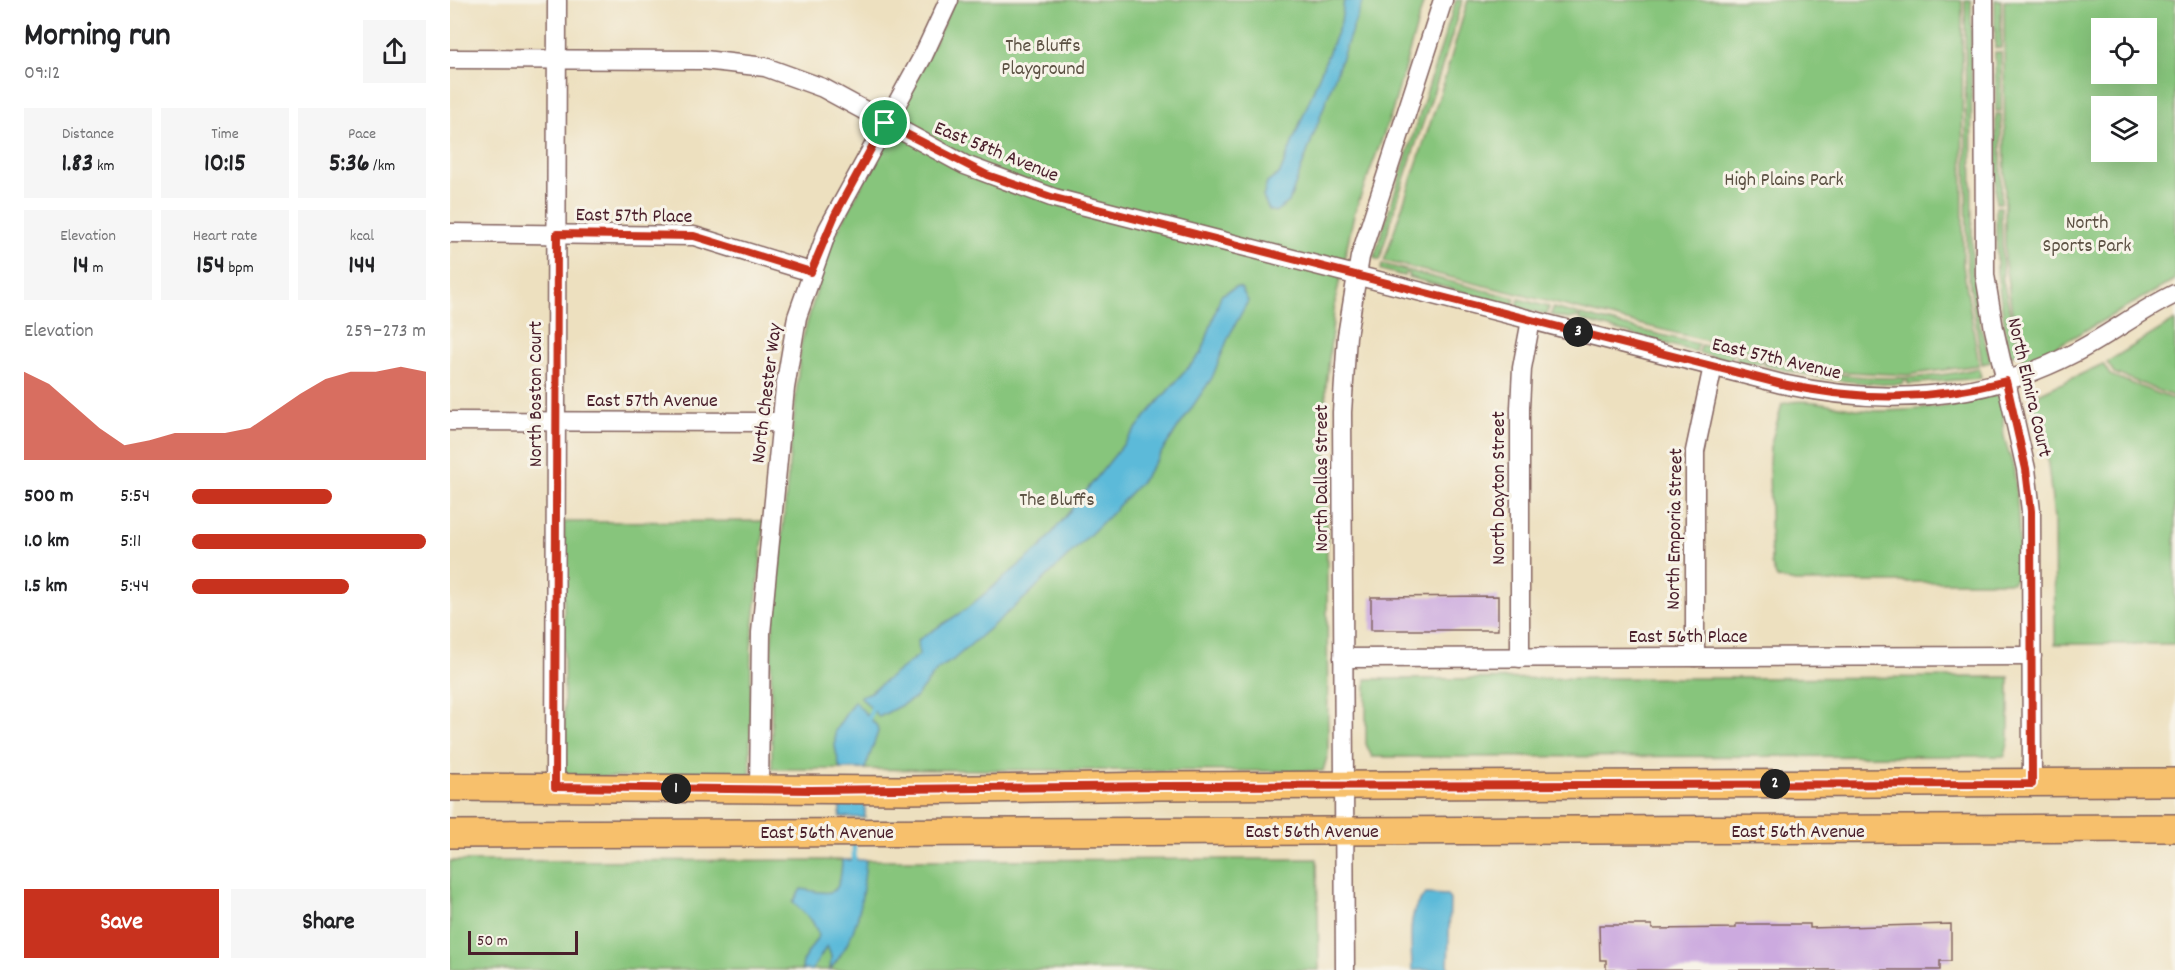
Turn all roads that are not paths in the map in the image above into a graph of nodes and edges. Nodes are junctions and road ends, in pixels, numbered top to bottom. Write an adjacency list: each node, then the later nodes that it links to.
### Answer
1 (557, 0): 6 (street, North Boston Court)
2 (949, 0): 7 (street, North Chester Way)
3 (1443, 0): 11 (street, North Dallas Street)
4 (1983, 0): 15 (street, North Elmira Court)
5 (450, 60): 6 (street, East 58th Avenue)
6 (557, 60): 7 (street, East 58th Avenue); 9 (street, North Boston Court)
7 (885, 123): 10 (street, North Chester Way); 11 (street, East 58th Avenue)
8 (450, 233): 9 (street, East 57th Place)
9 (557, 234): 10 (street, East 57th Place); 17 (street, North Boston Court)
10 (811, 272): 18 (street, North Chester Way)
11 (1356, 275): 13 (street, East 57th Avenue); 21 (street, North Dallas Street)
12 (2175, 294): 15 (street, East 57th Avenue)
13 (1531, 320): 14 (street, East 57th Avenue); 22 (street, North Dayton Street)
14 (1713, 366): 15 (street, East 57th Avenue); 20 (street, North Emporia Street)
15 (2006, 381): 19 (street, North Elmira Court)
16 (450, 421): 17 (street, East 57th Avenue)
17 (556, 422): 18 (street, East 57th Avenue); 27 (street, North Boston Court)
18 (782, 422): 28 (street, North Chester Way)
19 (2032, 656): 20 (street, East 56th Place); 24 (street, North Elmira Court)
20 (1695, 657): 22 (street, East 56th Place)
21 (1344, 658): 22 (street, East 56th Place); 25 (street, North Dallas Street)
22 (1520, 658)
23 (2175, 782): 24 (main road, East 56th Avenue)
24 (2032, 784): 25 (main road, East 56th Avenue)
25 (1345, 785): 28 (main road, East 56th Avenue); 30 (street, North Dallas Street)
26 (450, 787): 27 (main road, East 56th Avenue)
27 (555, 787): 28 (main road, East 56th Avenue)
28 (759, 790)
29 (2175, 828): 30 (main road, East 56th Avenue)
30 (1344, 831): 31 (main road, East 56th Avenue); 32 (street, North Dallas Street)
31 (450, 834)
32 (1345, 970)

